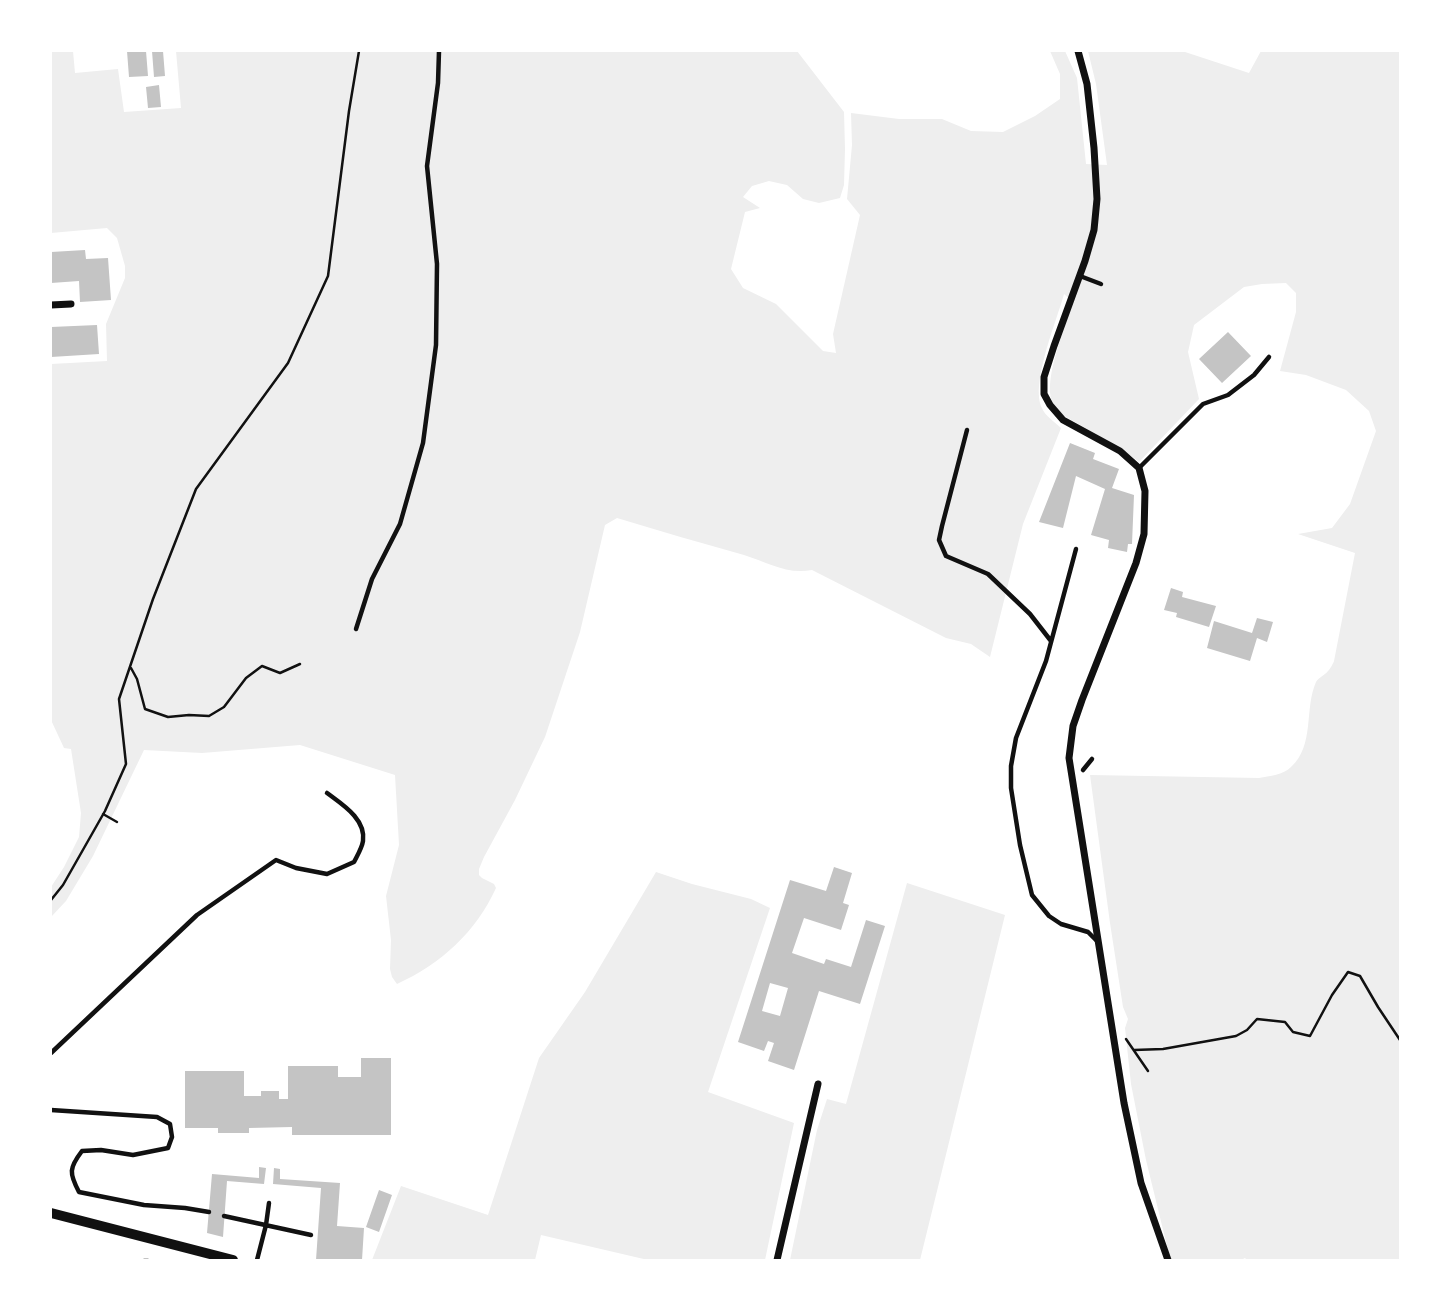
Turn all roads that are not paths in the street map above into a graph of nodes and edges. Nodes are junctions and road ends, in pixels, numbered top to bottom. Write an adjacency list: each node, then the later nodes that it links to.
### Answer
1 (439, 51): 11 (lane)
2 (1078, 51): 3 (street)
3 (1080, 276): 4 (lane); 9 (street)
4 (1101, 285)
5 (71, 304): 6 (street)
6 (51, 305)
7 (1269, 357): 9 (lane)
8 (967, 430): 12 (lane)
9 (1139, 468): 16 (street)
10 (1076, 549): 12 (lane)
11 (356, 629)
12 (1051, 642): 16 (lane)
13 (1092, 759): 14 (lane)
14 (1083, 771)
15 (327, 793): 17 (lane)
16 (1100, 945): 29 (street)
17 (51, 1053)
18 (818, 1084): 28 (street)
19 (51, 1110): 21 (lane)
20 (269, 1203): 24 (lane)
21 (209, 1212)
22 (51, 1213): 26 (street)
23 (224, 1216): 24 (lane)
24 (266, 1225): 25 (lane); 27 (lane)
25 (311, 1235)
26 (233, 1260)
27 (257, 1260)
28 (777, 1260)
29 (1168, 1260)

